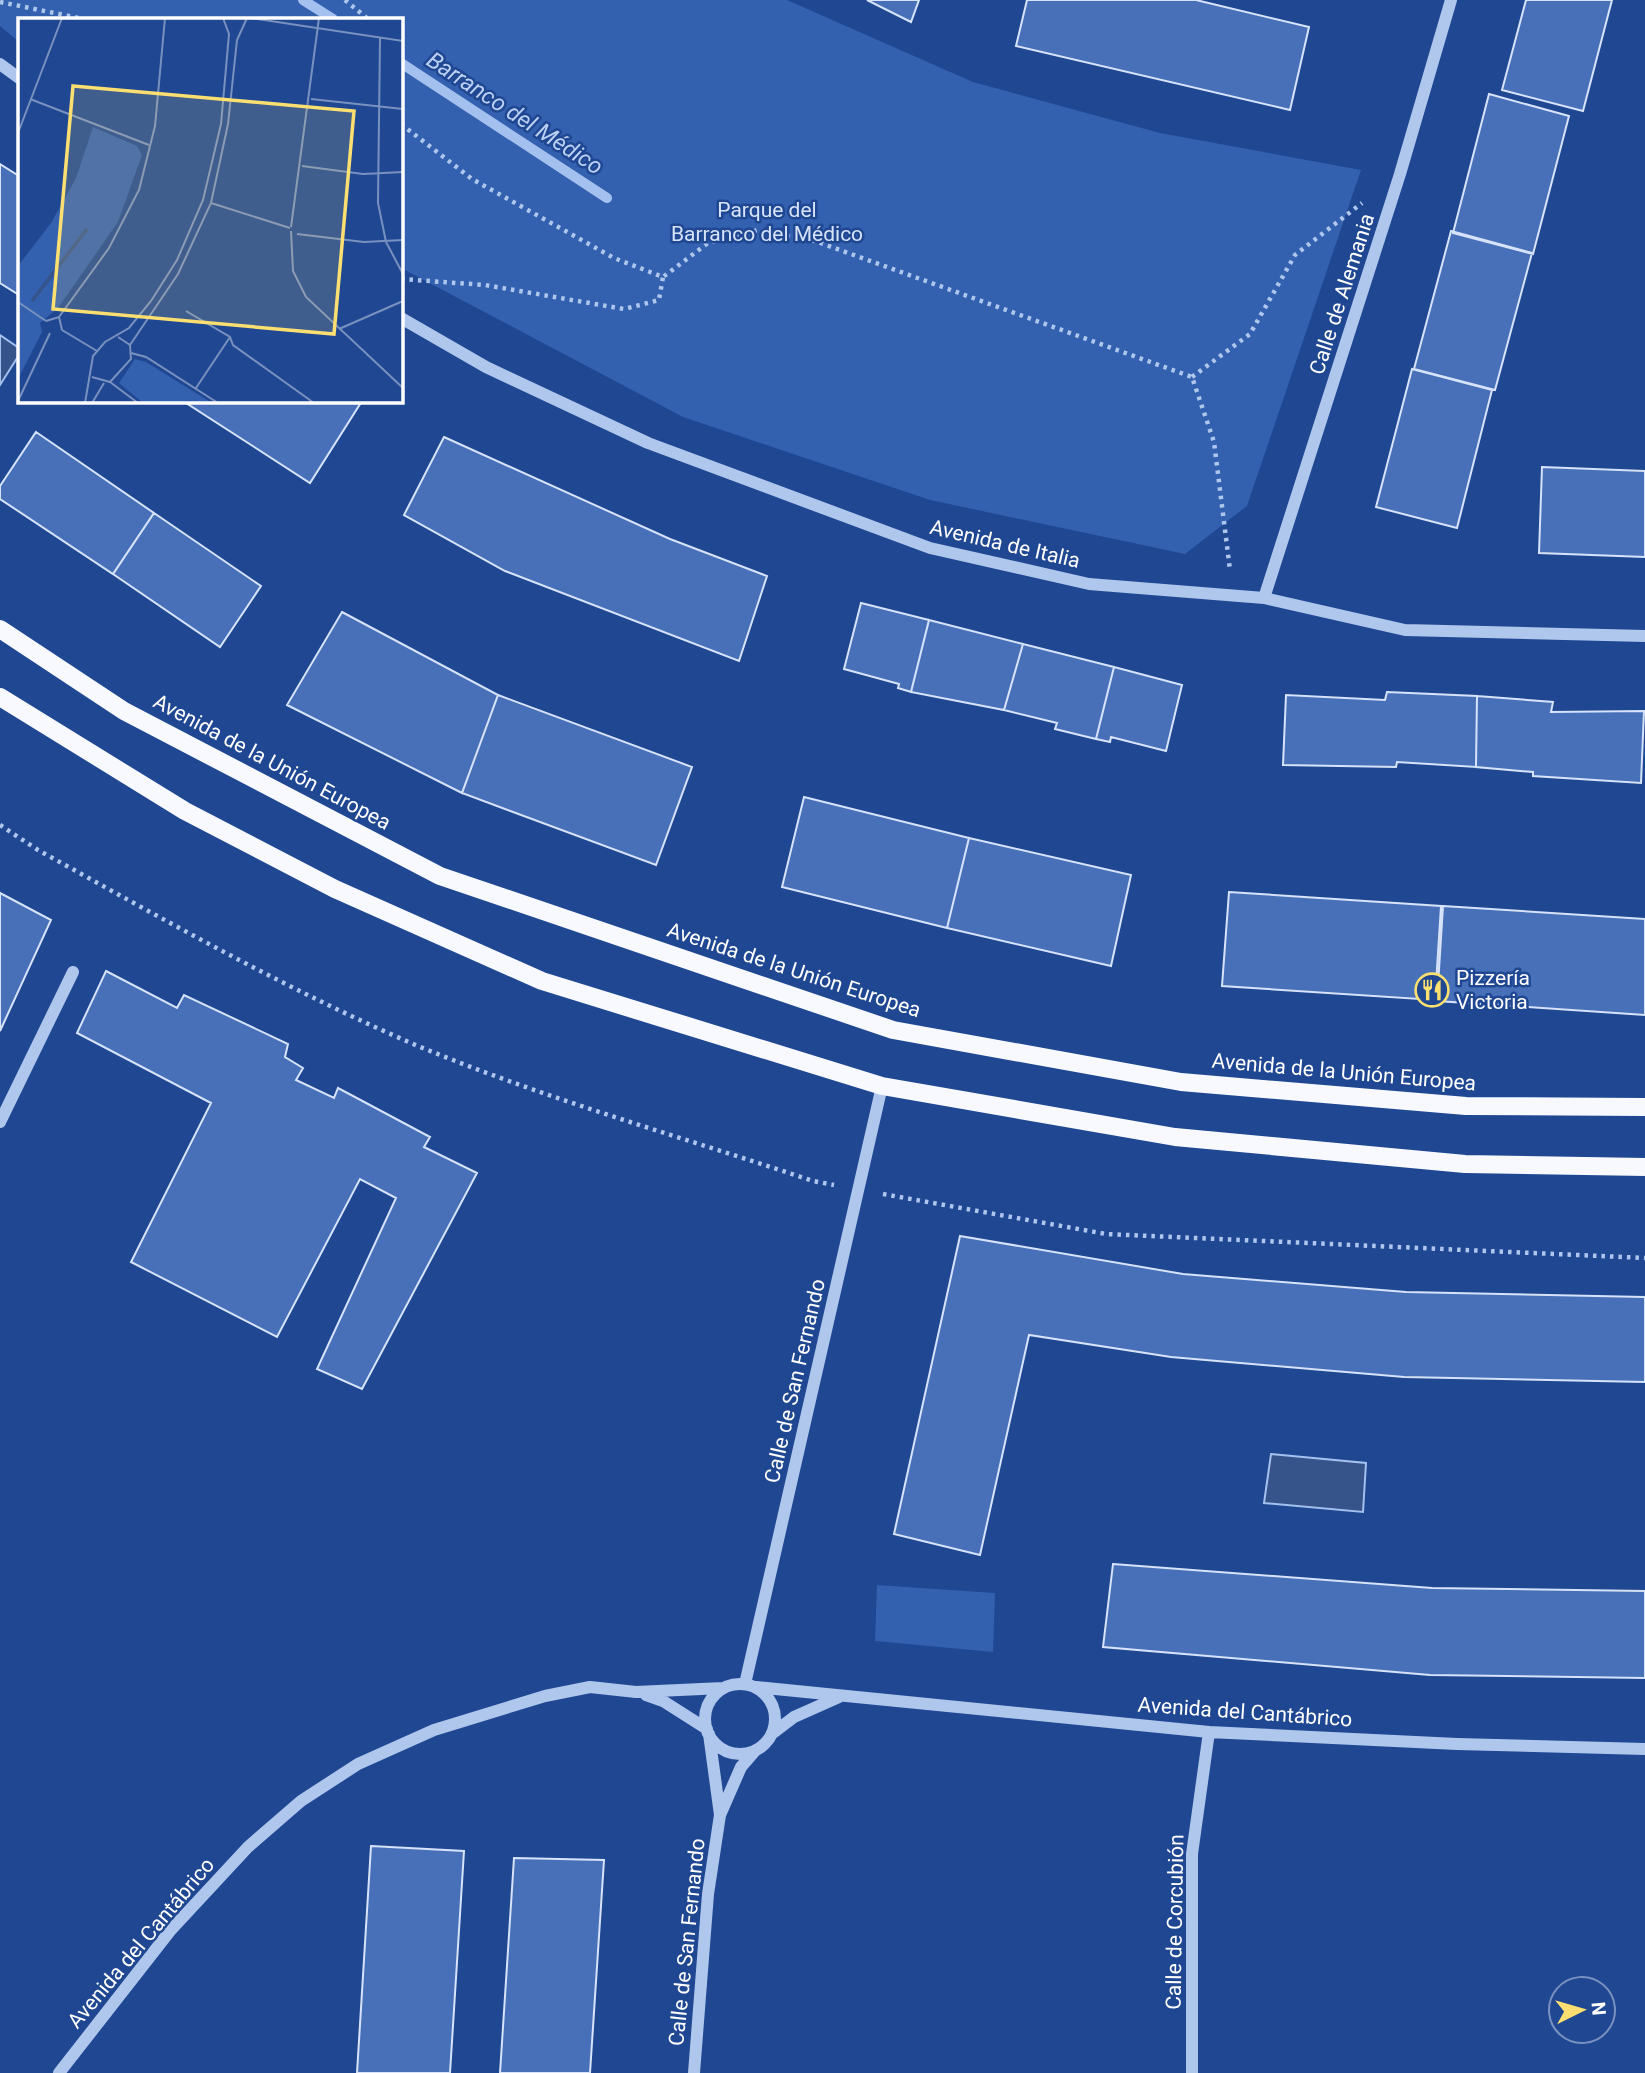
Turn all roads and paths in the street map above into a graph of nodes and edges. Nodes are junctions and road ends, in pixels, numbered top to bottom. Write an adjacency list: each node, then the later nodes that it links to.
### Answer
1 (345, 0): 5 (path)
2 (1451, 0): 9 (street, Calle de Alemania)
3 (0, 2): 4 (path)
4 (79, 18)
5 (367, 18)
6 (0, 64): 7 (street)
7 (18, 77)
8 (402, 125): 10 (path)
9 (1400, 174): 13 (path); 15 (street, Calle de Alemania)
10 (663, 276): 11 (path); 13 (path)
11 (402, 279)
12 (402, 319): 14 (street, Avenida de Italia)
13 (1192, 377): 14 (path)
14 (1233, 596): 15 (street, Avenida de Italia)
15 (1264, 598): 17 (street, Avenida de Italia)
16 (0, 629): 22 (main road, Avenida de la Unión Europea)
17 (1645, 635)
18 (0, 697): 21 (main road)
19 (0, 825): 25 (path)
20 (73, 972): 23 (street)
21 (882, 1086): 24 (main road); 25 (street, Calle de San Fernando)
22 (1645, 1107)
23 (0, 1122)
24 (1645, 1167)
25 (858, 1189): 26 (path); 27 (street, Calle de San Fernando)
26 (1645, 1258)
27 (751, 1685): 28 (street); 30 (street, Avenida del Cantábrico); 33 (street)
28 (723, 1688): 29 (street, Avenida del Cantábrico); 31 (street)
29 (636, 1692): 31 (street, Avenida del Cantábrico); 37 (street, Avenida del Cantábrico)
30 (843, 1695): 32 (street, Avenida del Cantábrico); 33 (street, Avenida del Cantábrico)
31 (708, 1732): 35 (street); 36 (street, Calle de San Fernando)
32 (1209, 1732): 34 (street, Avenida del Cantábrico); 39 (street, Calle de Corcubión)
33 (772, 1734): 35 (street)
34 (1645, 1749)
35 (754, 1751): 36 (street, Calle de San Fernando)
36 (720, 1815): 38 (street, Calle de San Fernando)
37 (59, 2073)
38 (694, 2073)
39 (1192, 2073)

